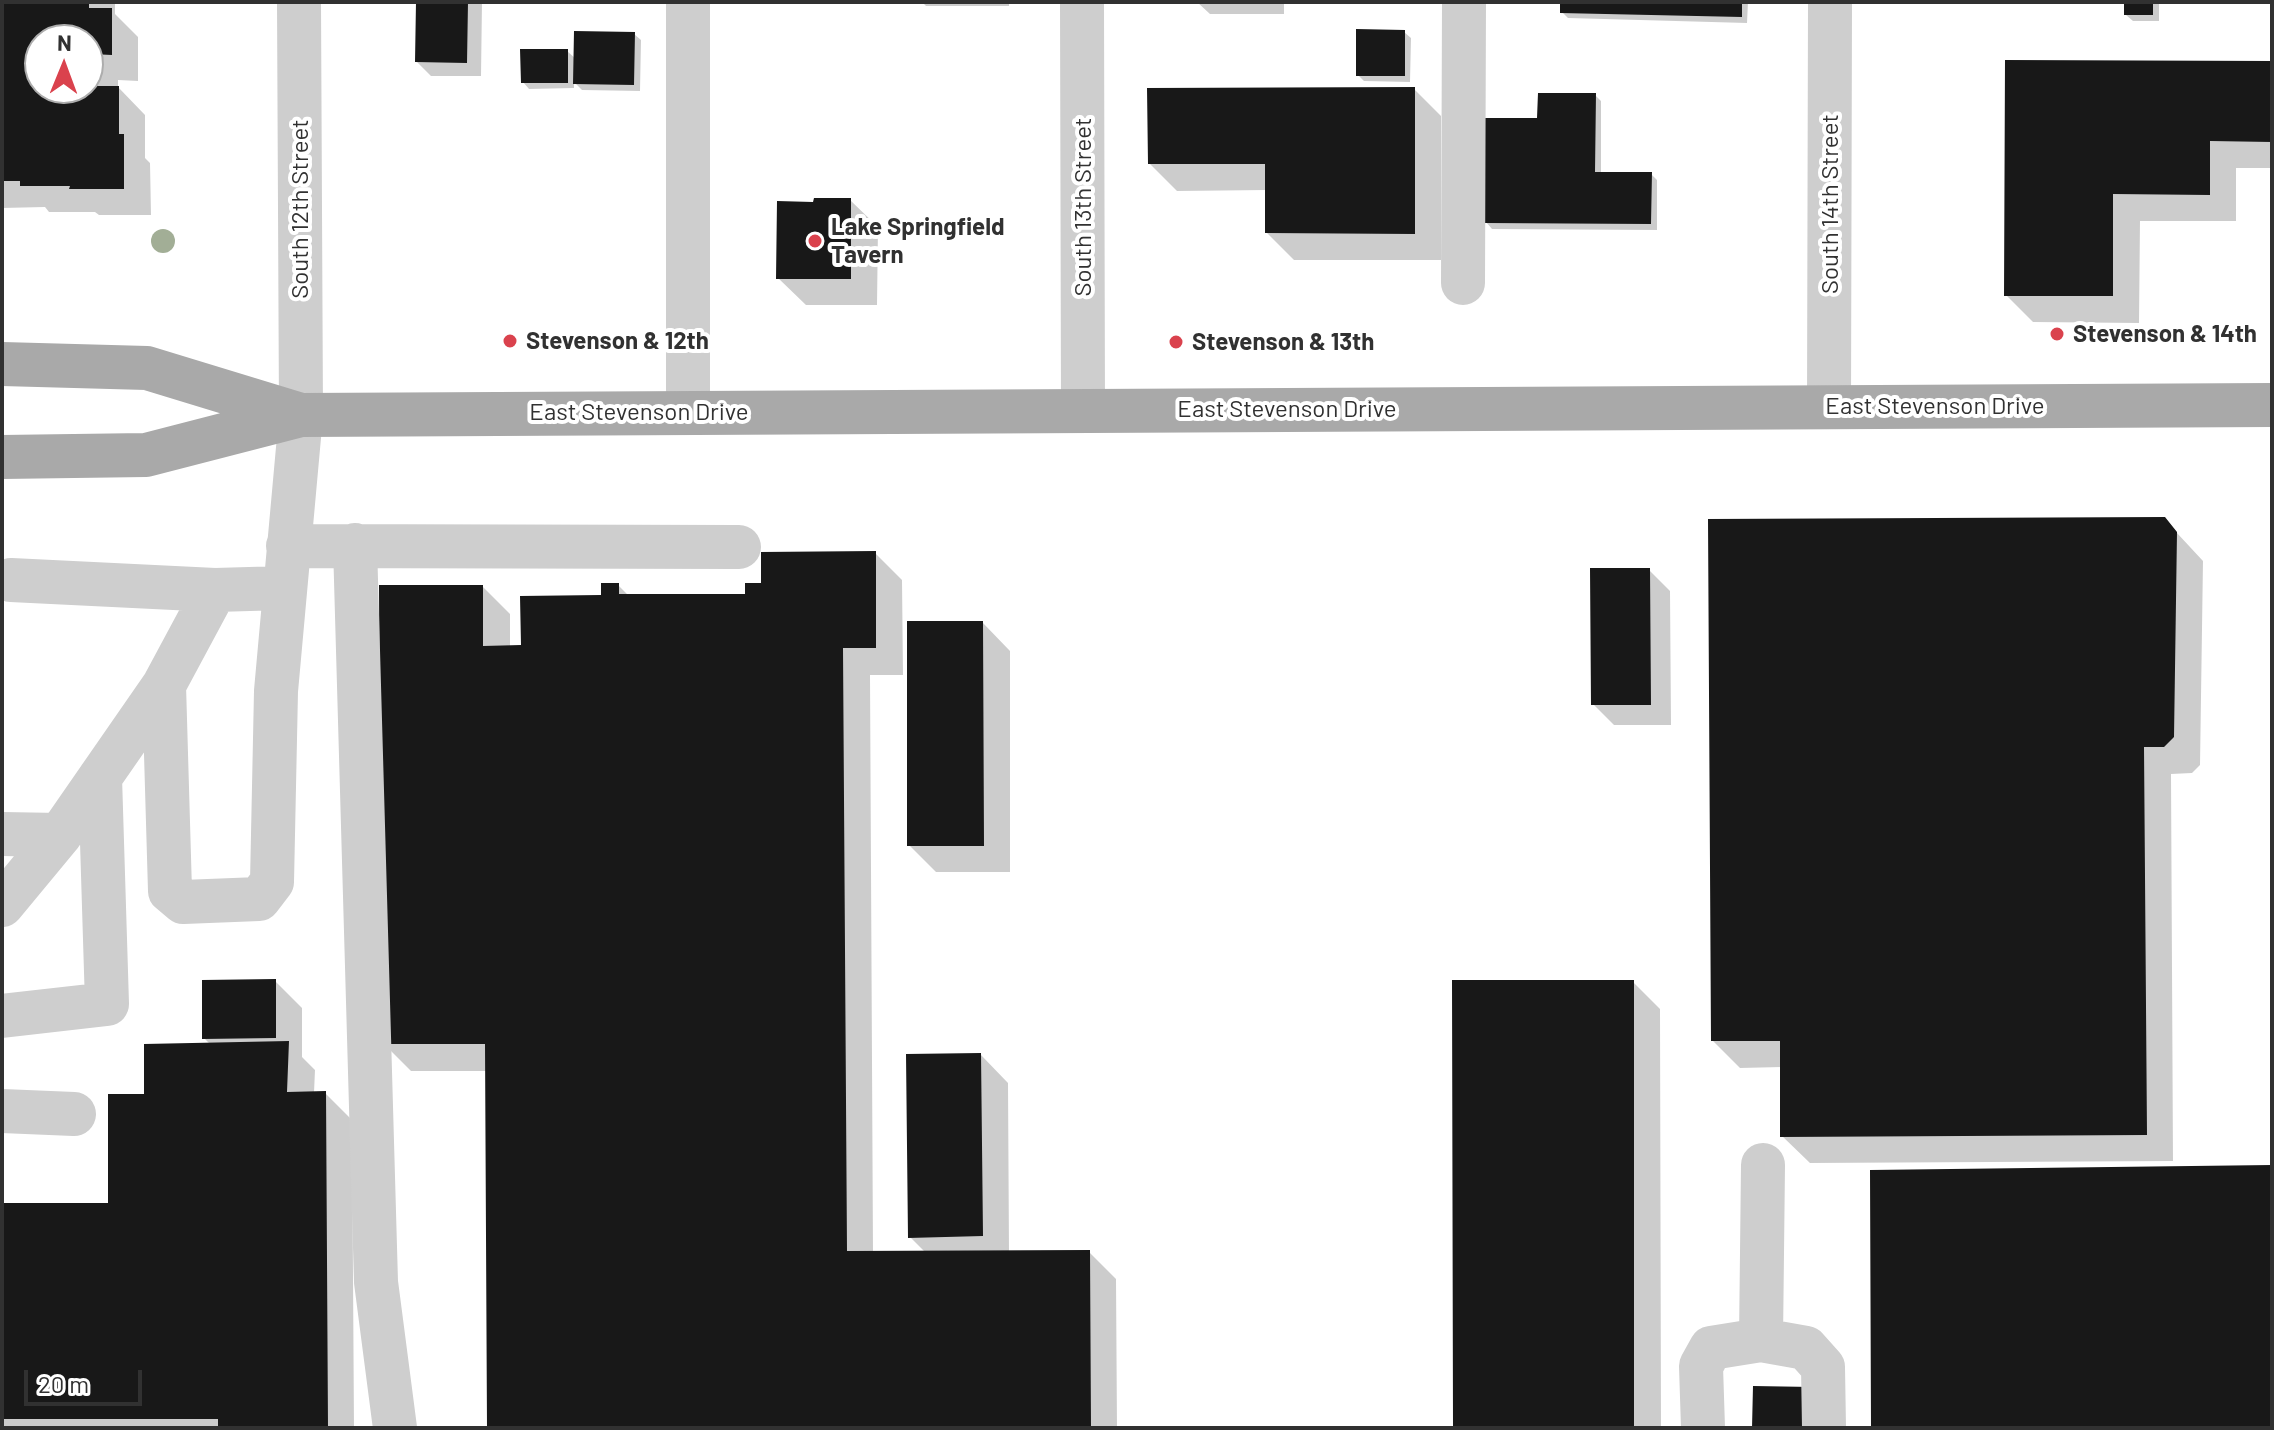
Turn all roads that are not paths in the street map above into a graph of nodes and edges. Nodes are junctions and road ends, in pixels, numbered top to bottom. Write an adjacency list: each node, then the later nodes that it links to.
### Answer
1 (299, 2): 12 (street, South 12th Street)
2 (688, 2): 10 (street)
3 (1082, 2): 11 (street, South 13th Street)
4 (1464, 2): 6 (street)
5 (1830, 2): 9 (street, South 14th Street)
6 (1463, 283)
7 (2, 364): 12 (main road, East Stevenson Drive)
8 (2272, 405): 9 (main road, East Stevenson Drive)
9 (1829, 407): 11 (main road, East Stevenson Drive)
10 (688, 411): 11 (main road, East Stevenson Drive); 12 (main road, East Stevenson Drive)
11 (1083, 411)
12 (301, 415): 13 (main road, East Stevenson Drive); 16 (street, South 12th Street)
13 (2, 457)
14 (355, 545): 15 (street); 16 (street); 29 (street)
15 (739, 547)
16 (286, 567): 18 (street); 19 (street, South 12th Street)
17 (11, 580): 18 (street)
18 (215, 590): 19 (street)
19 (164, 685): 20 (street)
20 (100, 777): 22 (street); 24 (street)
21 (2, 834): 22 (street)
22 (60, 835): 23 (street)
23 (2, 905)
24 (2, 1016)
25 (2, 1111): 26 (street)
26 (74, 1114)
27 (1763, 1165): 28 (street)
28 (1761, 1340): 30 (street); 31 (street)
29 (395, 1428)
30 (1703, 1428)
31 (1824, 1428)

